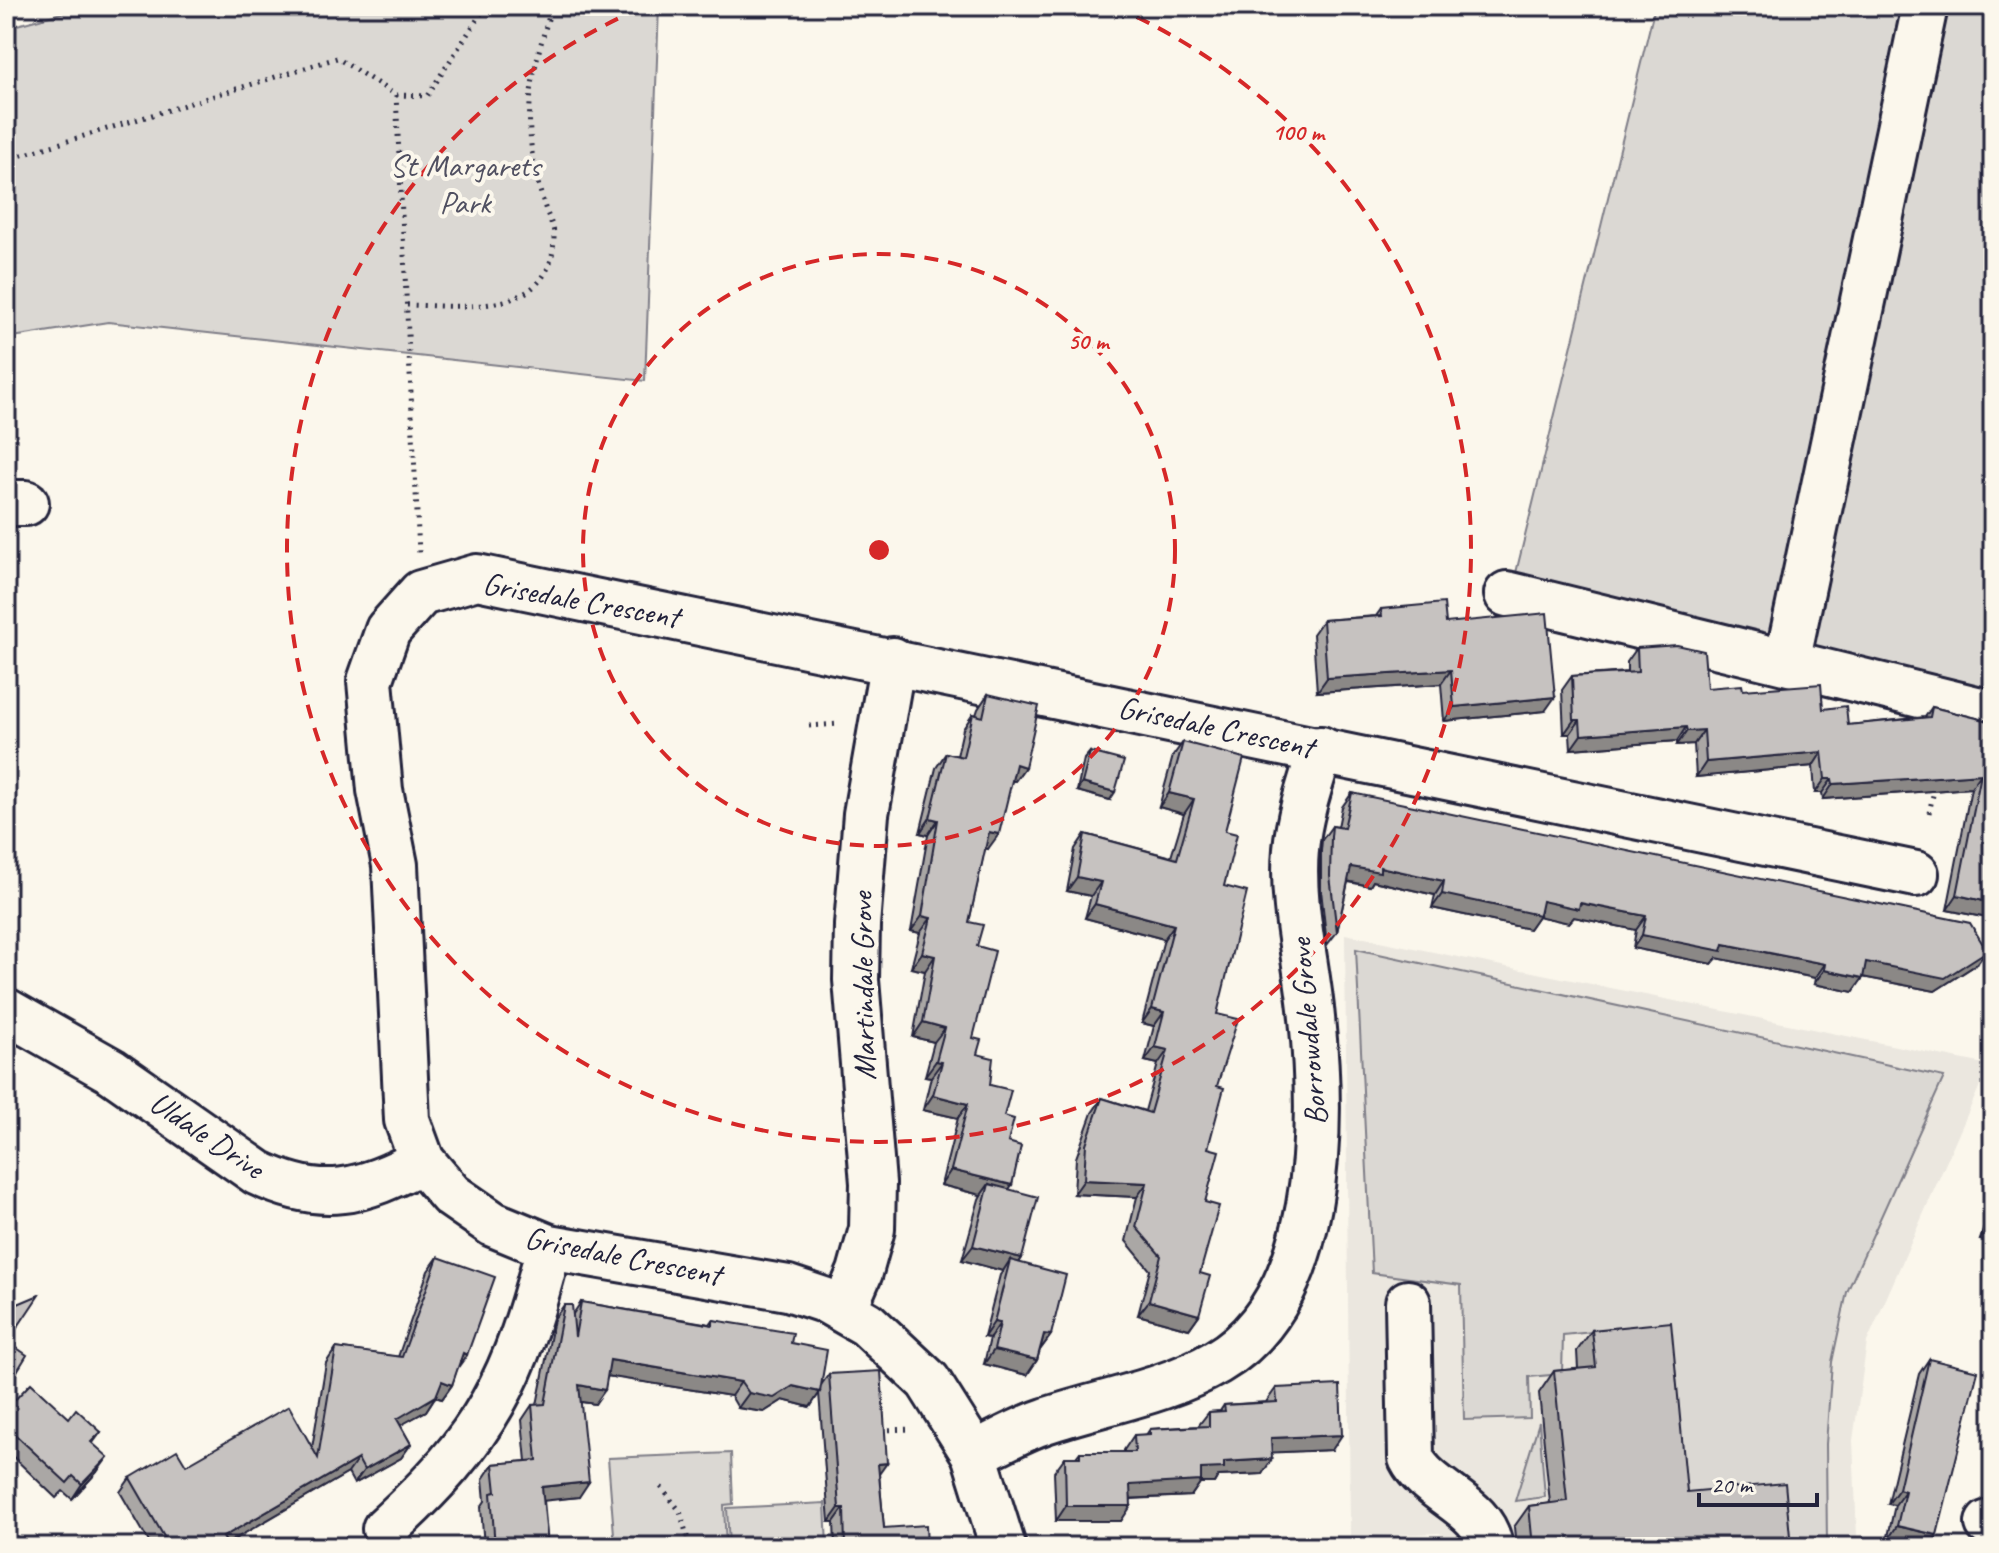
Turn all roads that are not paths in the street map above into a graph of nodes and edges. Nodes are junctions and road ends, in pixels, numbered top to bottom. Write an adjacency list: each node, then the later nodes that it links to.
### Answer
1 (1925, 6): 4 (street)
2 (1507, 594): 4 (street)
3 (893, 660): 6 (street, Grisedale Crescent); 9 (street, Grisedale Crescent); 12 (street, Martindale Grove)
4 (1787, 662): 5 (street)
5 (1993, 713)
6 (1321, 749): 7 (street, Grisedale Crescent); 13 (street, Borrowdale Grove)
7 (1916, 874)
8 (6, 1011): 9 (street, Uldale Drive)
9 (422, 1161): 10 (street, Grisedale Crescent)
10 (549, 1247): 12 (street, Grisedale Crescent); 14 (street)
11 (1408, 1303): 16 (street)
12 (844, 1309): 13 (street, Grisedale Crescent)
13 (974, 1454): 15 (street, Grisedale Crescent)
14 (385, 1529)
15 (1003, 1547)
16 (1490, 1547)

